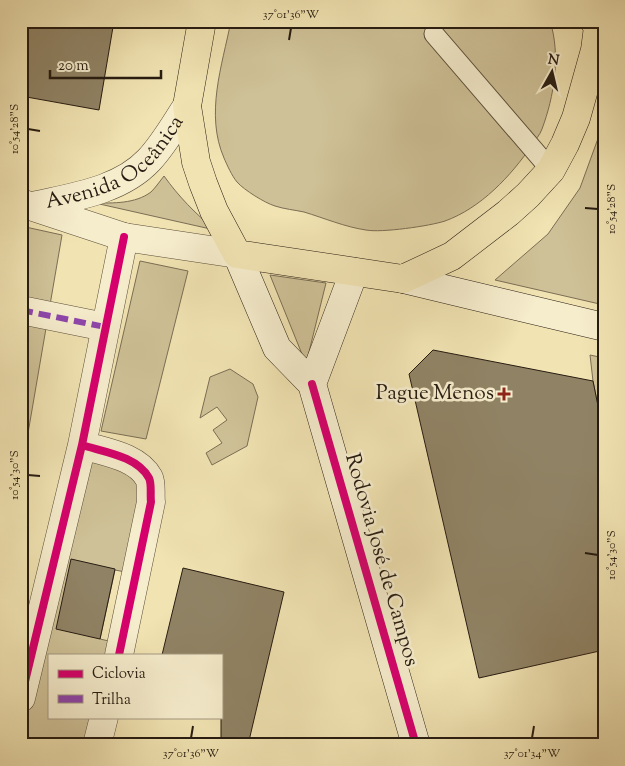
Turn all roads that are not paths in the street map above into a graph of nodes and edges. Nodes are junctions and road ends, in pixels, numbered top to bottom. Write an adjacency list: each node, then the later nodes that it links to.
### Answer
1 (202, 21): 4 (main road, Rodovia José de Campos)
2 (599, 26): 5 (main road)
3 (434, 34): 5 (lane)
4 (187, 106): 6 (street, Avenida Oceânica); 8 (main road, Rodovia José de Campos)
5 (551, 170): 10 (main road)
6 (27, 205): 7 (street, Avenida Oceânica)
7 (124, 237): 8 (street, Avenida Oceânica); 12 (street)
8 (237, 254): 9 (main road); 14 (street, Rodovia José de Campos)
9 (354, 272): 10 (main road); 14 (street)
10 (403, 279): 13 (street)
11 (21, 310): 12 (street)
12 (105, 327): 15 (street)
13 (604, 327)
14 (312, 384): 20 (street, Rodovia José de Campos)
15 (82, 445): 16 (street); 17 (street)
16 (119, 654)
17 (21, 698)
18 (104, 718): 19 (street)
19 (98, 745)
20 (416, 745)

